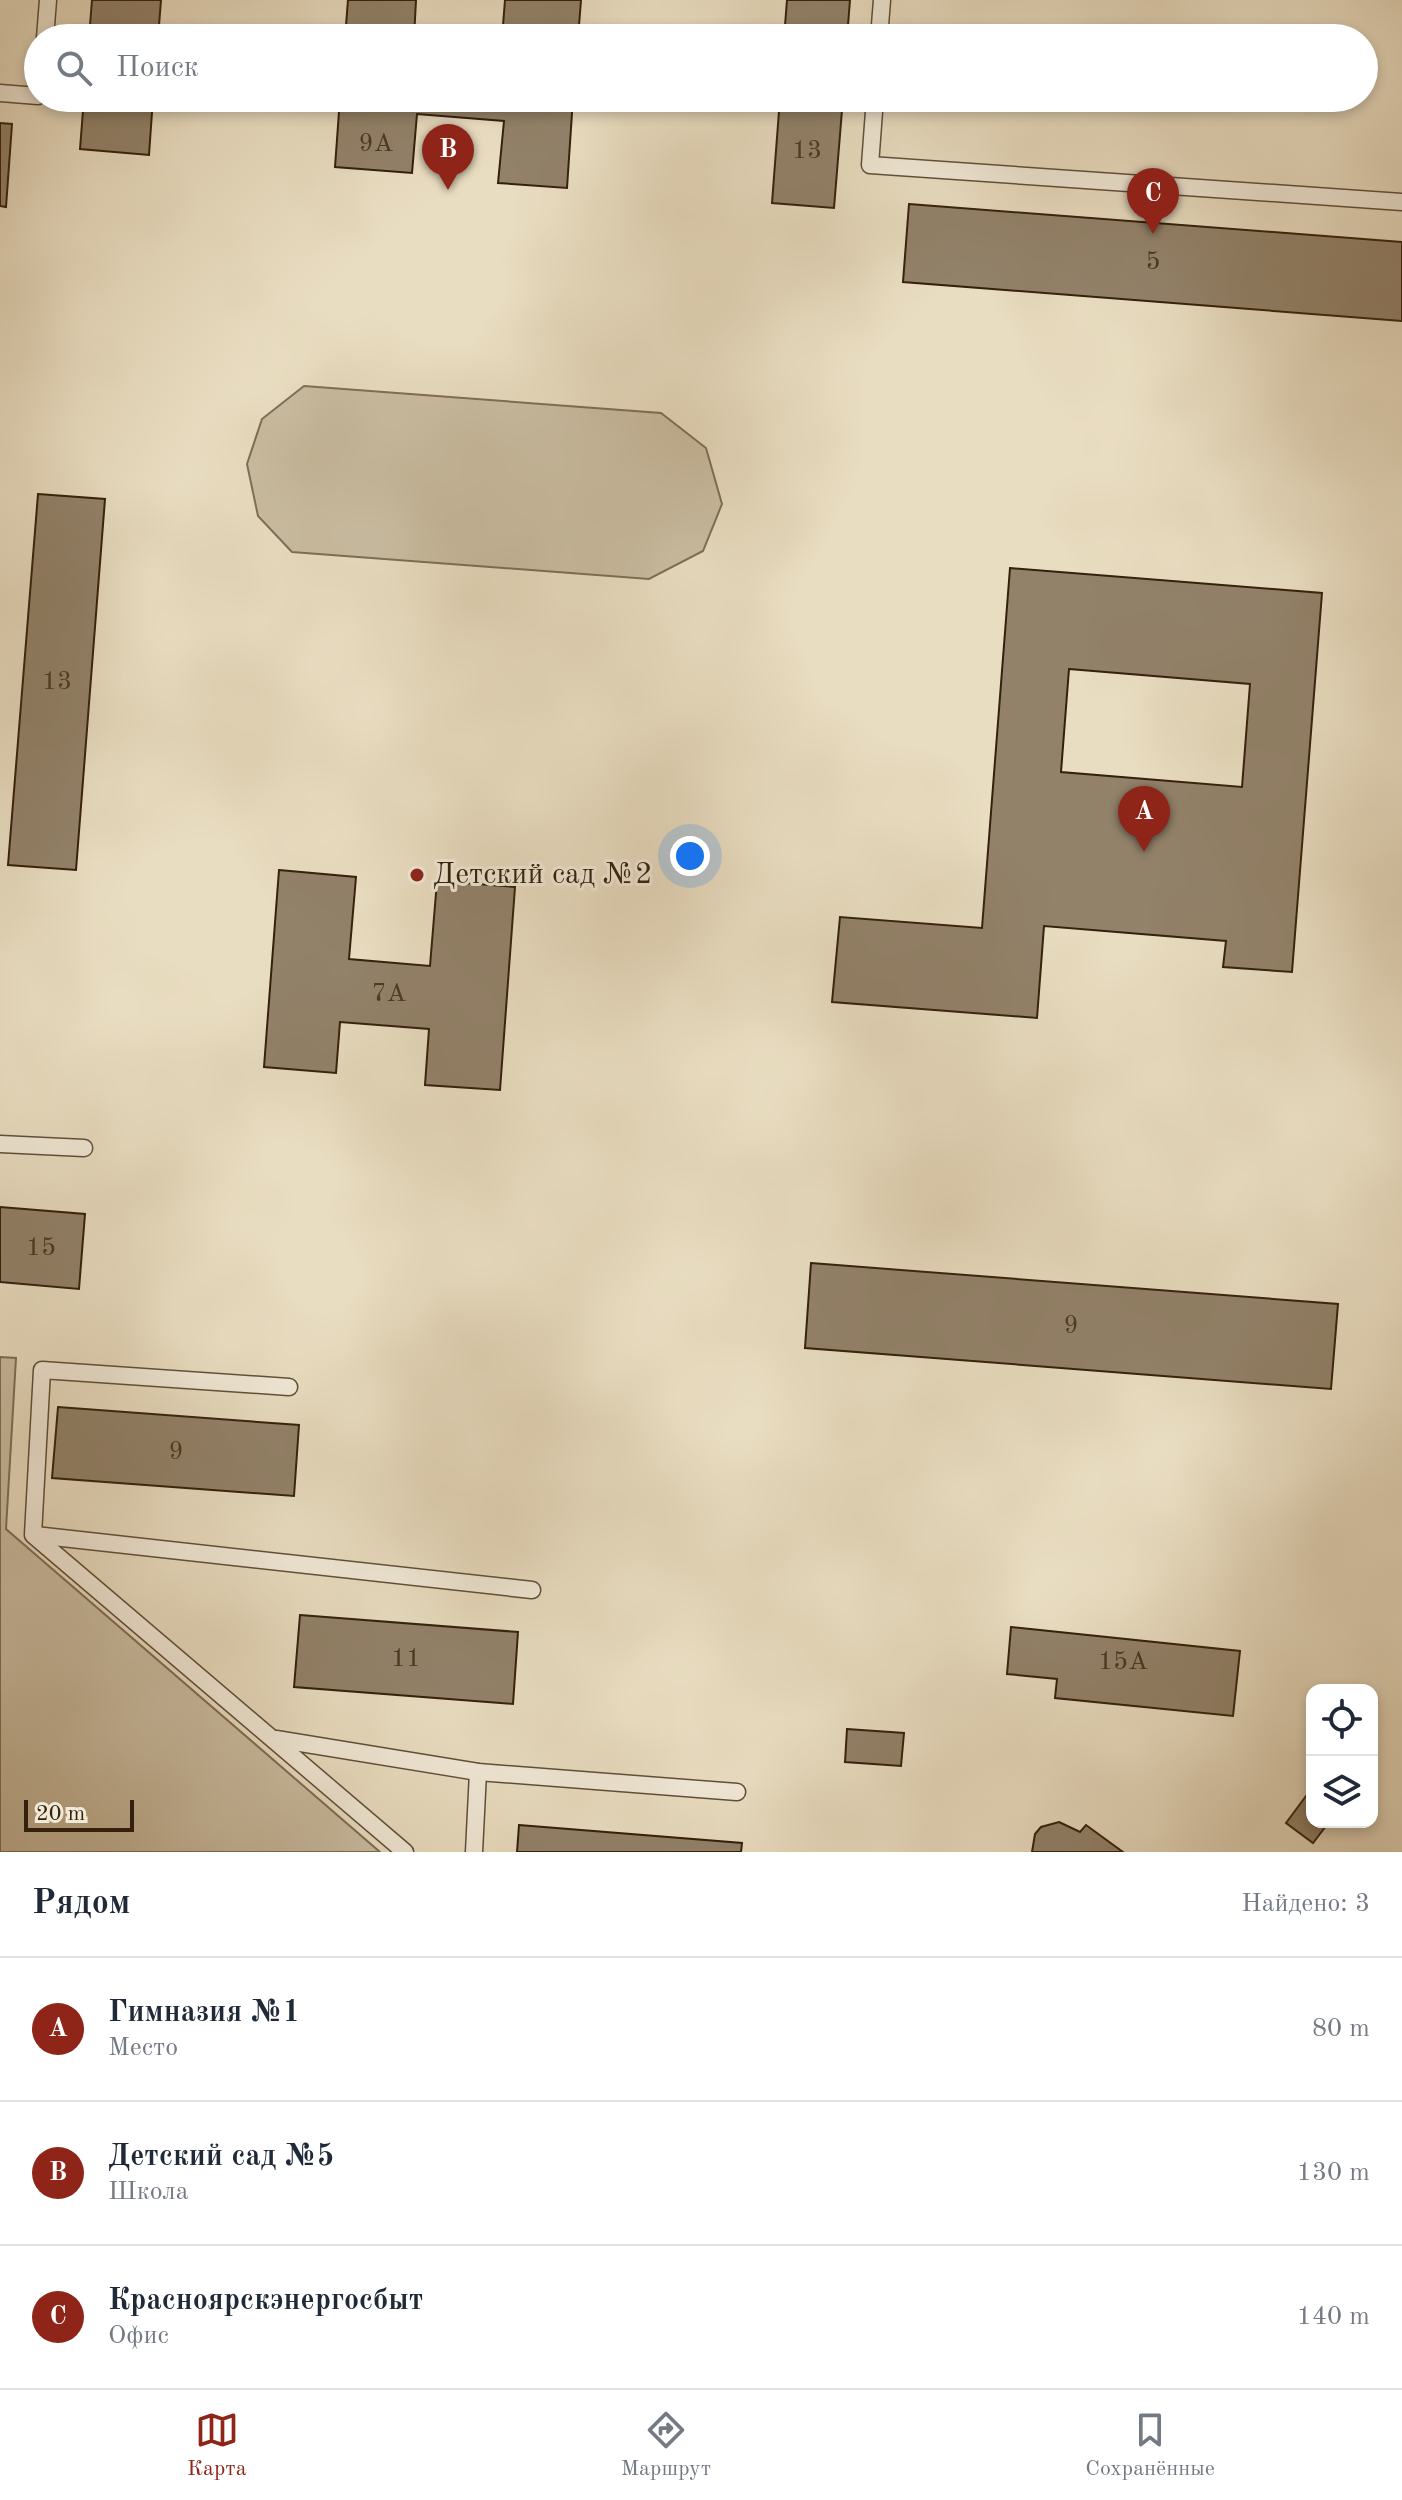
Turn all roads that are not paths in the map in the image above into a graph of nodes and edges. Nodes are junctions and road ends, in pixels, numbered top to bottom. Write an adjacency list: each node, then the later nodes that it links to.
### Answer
1 (48, 0): 3 (lane)
2 (882, 0): 4 (lane)
3 (46, 24)
4 (880, 24)
5 (0, 93): 6 (lane)
6 (24, 95)
7 (874, 112): 8 (lane)
8 (1402, 202)
9 (0, 1144): 10 (lane)
10 (84, 1148)
11 (289, 1387): 12 (lane)
12 (33, 1535): 13 (lane); 14 (lane)
13 (532, 1590)
14 (275, 1738): 15 (lane); 17 (lane)
15 (478, 1772): 16 (lane); 18 (lane)
16 (737, 1792)
17 (405, 1852)
18 (474, 1852)

